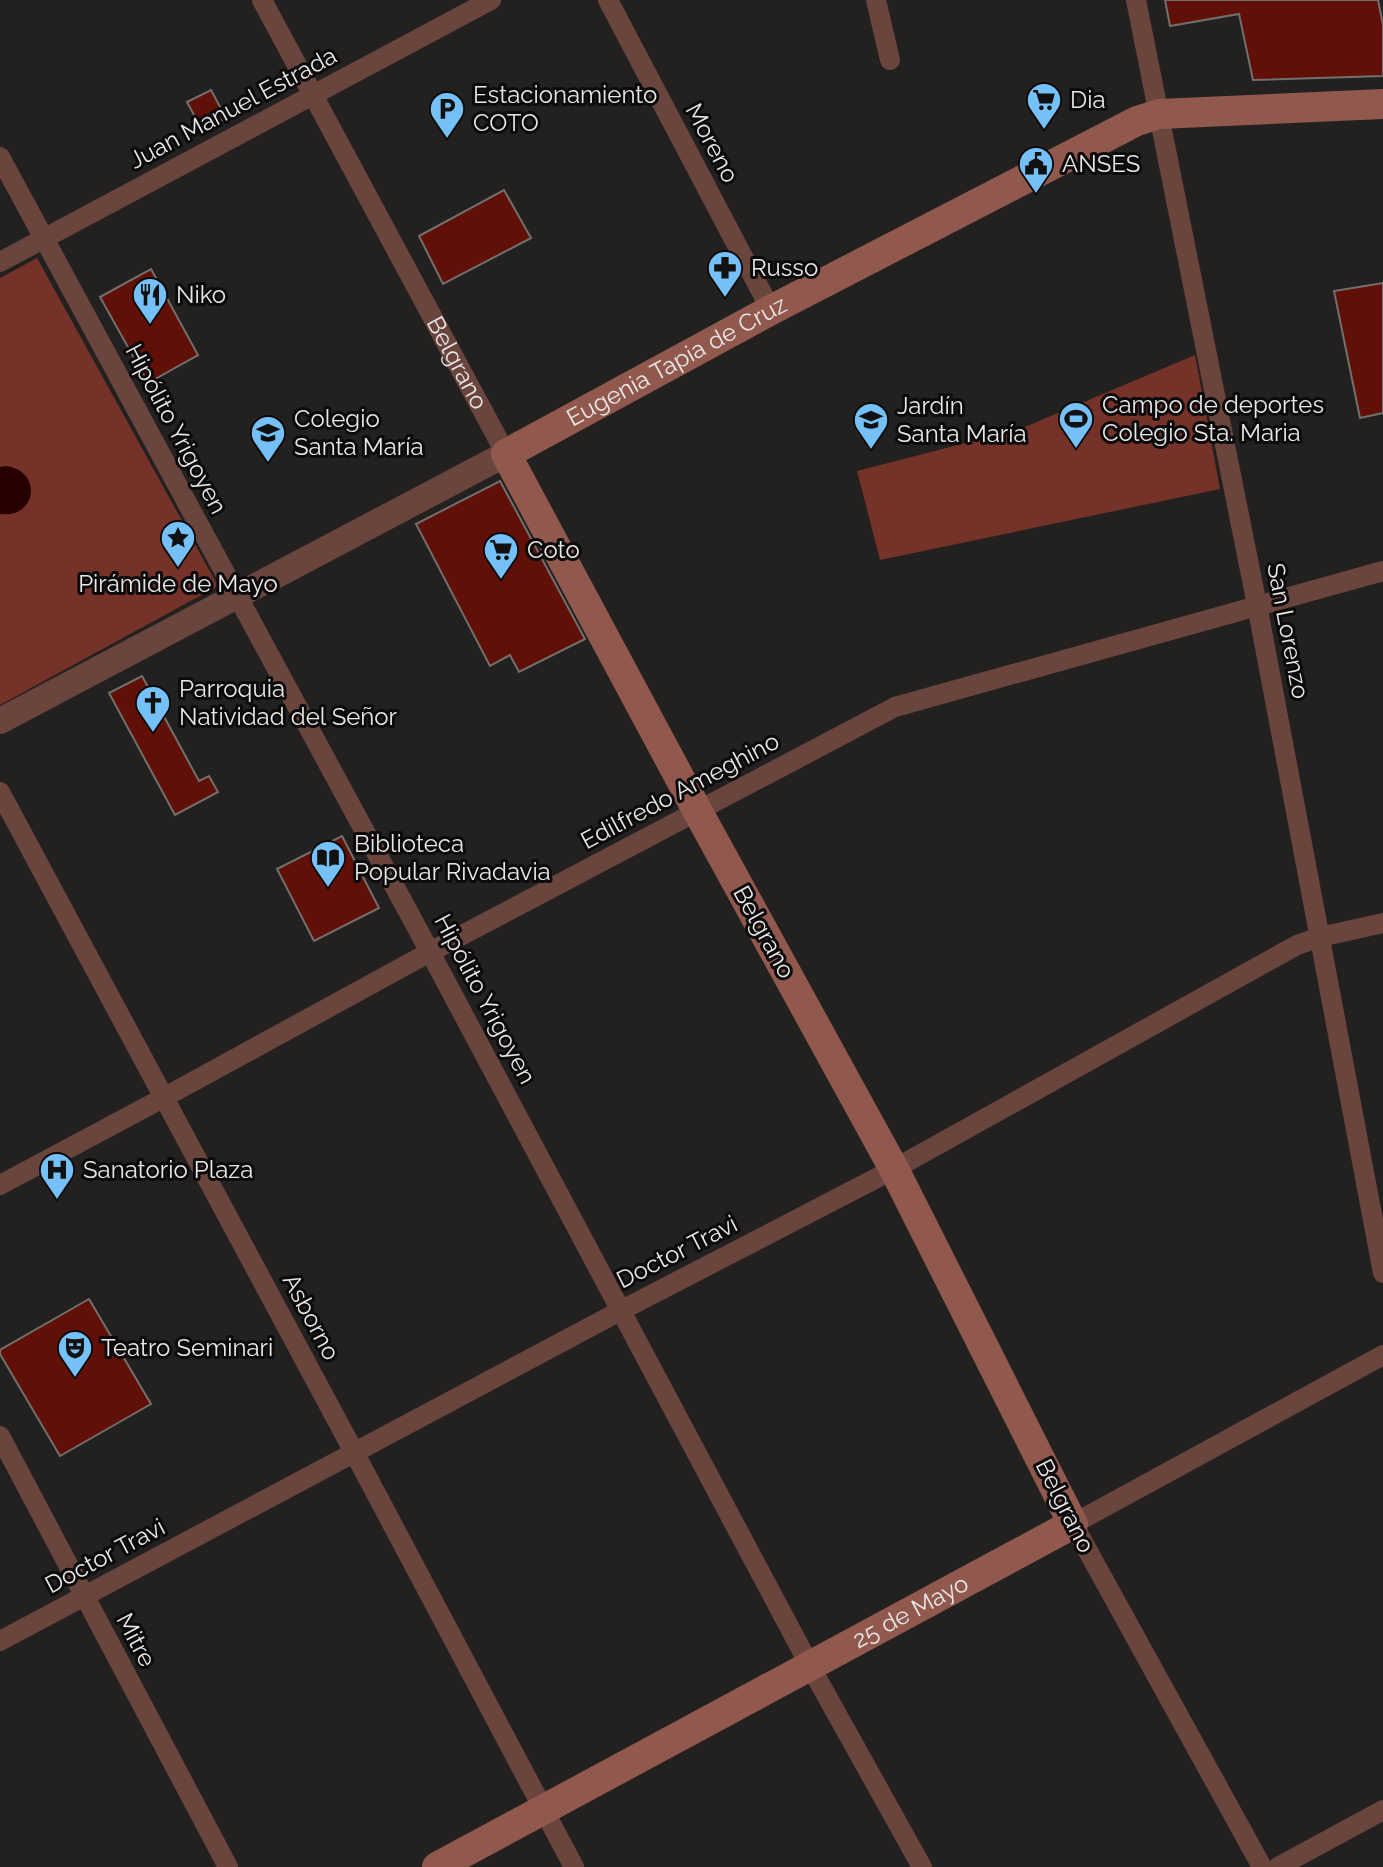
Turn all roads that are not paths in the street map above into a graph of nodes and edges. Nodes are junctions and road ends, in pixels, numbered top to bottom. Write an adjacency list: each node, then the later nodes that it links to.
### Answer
1 (262, 0): 7 (street, Belgrano)
2 (491, 0): 7 (street, Juan Manuel Estrada)
3 (608, 0): 13 (street, Moreno)
4 (876, 0): 6 (street)
5 (1136, 0): 9 (street, San Lorenzo)
6 (890, 60)
7 (312, 95): 11 (street, Juan Manuel Estrada); 14 (street, Belgrano)
8 (1383, 104): 9 (main road, Eugenia Tapia de Cruz)
9 (1159, 114): 13 (main road, Eugenia Tapia de Cruz); 17 (street, San Lorenzo)
10 (0, 157): 11 (street, Hipólito Yrigoyen)
11 (43, 239): 12 (street, Juan Manuel Estrada); 16 (street, Hipólito Yrigoyen)
12 (0, 262)
13 (771, 310): 14 (main road, Eugenia Tapia de Cruz)
14 (506, 454): 16 (street, Eugenia Tapia de Cruz); 20 (main road, Belgrano)
15 (1383, 571): 17 (street, Edilfredo Ameghino)
16 (237, 597): 18 (street, Eugenia Tapia de Cruz); 23 (street, Hipólito Yrigoyen)
17 (1257, 605): 20 (street, Edilfredo Ameghino); 22 (street, San Lorenzo)
18 (0, 721)
19 (0, 792): 24 (street, Asborno)
20 (698, 812): 23 (street, Edilfredo Ameghino); 25 (main road, Belgrano)
21 (1383, 923): 22 (street, Doctor Travi)
22 (1320, 937): 25 (street, Doctor Travi); 27 (street, San Lorenzo)
23 (430, 952): 24 (street, Edilfredo Ameghino); 28 (street, Hipólito Yrigoyen)
24 (163, 1098): 26 (street, Edilfredo Ameghino); 31 (street, Asborno)
25 (894, 1169): 28 (street, Doctor Travi); 32 (main road, Belgrano)
26 (0, 1185)
27 (1383, 1273)
28 (622, 1310): 31 (street, Doctor Travi); 35 (street, Hipólito Yrigoyen)
29 (1383, 1355): 32 (street, 25 de Mayo)
30 (0, 1436): 33 (street, Mitre)
31 (354, 1452): 33 (street, Doctor Travi); 36 (street, Asborno)
32 (1073, 1524): 35 (main road, 25 de Mayo); 42 (street, Belgrano)
33 (84, 1597): 34 (street, Doctor Travi); 38 (street, Mitre)
34 (0, 1641)
35 (810, 1666): 36 (main road, 25 de Mayo); 41 (street, Hipólito Yrigoyen)
36 (543, 1810): 39 (main road, 25 de Mayo); 40 (street, Asborno)
37 (1383, 1810): 43 (street)
38 (228, 1867)
39 (437, 1867)
40 (574, 1867)
41 (922, 1867)
42 (1262, 1867)
43 (1278, 1867)

